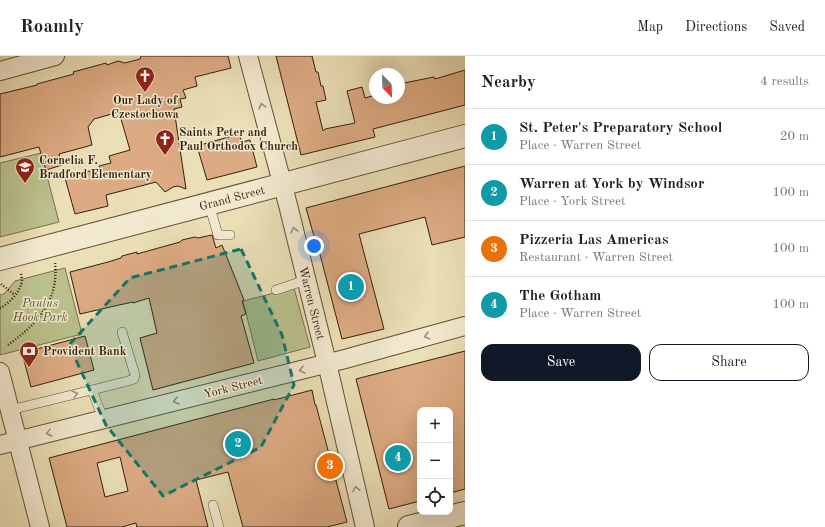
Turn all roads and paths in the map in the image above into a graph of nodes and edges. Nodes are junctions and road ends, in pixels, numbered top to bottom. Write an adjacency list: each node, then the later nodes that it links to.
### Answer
1 (55, 56): 3 (street)
2 (248, 56): 5 (street, Warren Street, one-way to 2)
3 (0, 71)
4 (465, 136): 5 (street, Grand Street)
5 (282, 184): 6 (street, Grand Street); 11 (street, Warren Street, one-way to 5)
6 (209, 204): 7 (lane); 8 (street, Grand Street)
7 (230, 235)
8 (0, 259)
9 (55, 263): 18 (path)
10 (21, 271): 14 (path)
11 (306, 280): 13 (lane); 19 (street, Warren Street)
12 (1, 284): 14 (path)
13 (276, 290)
14 (15, 295): 15 (path)
15 (0, 308)
16 (465, 326): 19 (street, York Street, one-way to 19)
17 (122, 332): 21 (lane)
18 (8, 345)
19 (327, 363): 23 (street, York Street, one-way to 23); 30 (street, Warren Street, one-way to 19)
20 (0, 372): 22 (street)
21 (92, 390): 22 (lane, one-way to 21); 23 (lane)
22 (10, 410): 24 (street)
23 (102, 420): 24 (street, York Street, one-way to 24)
24 (18, 441): 25 (street, York Street); 28 (street)
25 (0, 445)
26 (212, 505): 29 (lane)
27 (465, 513): 31 (street)
28 (40, 527)
29 (219, 527)
30 (366, 527)
31 (409, 527)

